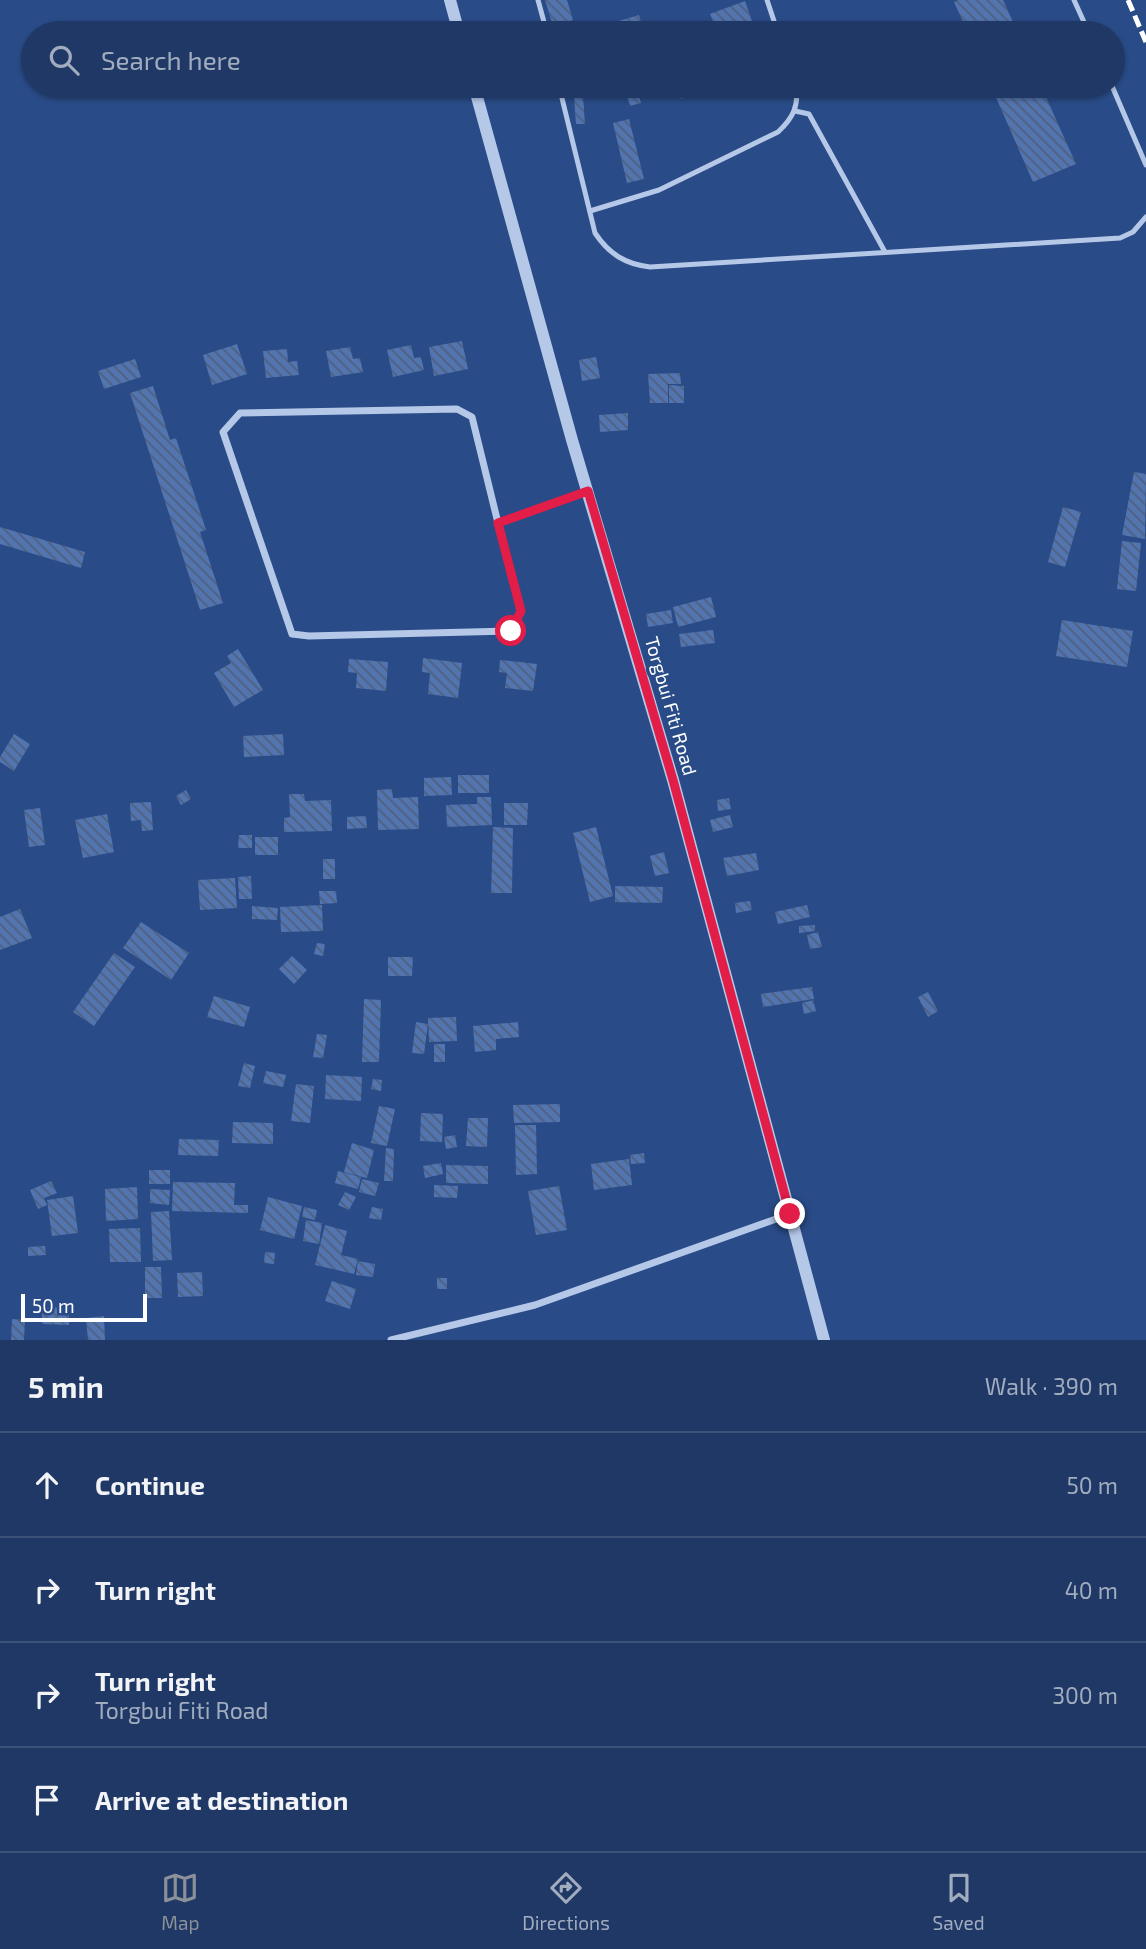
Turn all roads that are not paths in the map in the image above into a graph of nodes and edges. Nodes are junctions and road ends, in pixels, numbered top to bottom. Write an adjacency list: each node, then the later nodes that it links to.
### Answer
1 (450, 0): 5 (street)
2 (538, 0): 6 (lane)
3 (767, 0): 7 (lane)
4 (1074, 0): 8 (lane)
5 (456, 21)
6 (544, 21)
7 (774, 21)
8 (1084, 21)
9 (477, 98): 18 (street, Torgbui Fiti Road)
10 (562, 98): 15 (lane)
11 (797, 98): 13 (lane)
12 (1117, 98): 14 (lane)
13 (795, 111): 15 (lane); 17 (lane)
14 (1146, 165)
15 (590, 211): 17 (lane)
16 (1146, 217): 17 (lane)
17 (885, 252)
18 (588, 491): 19 (street); 20 (street, Torgbui Fiti Road)
19 (498, 523): 19 (street)
20 (790, 1214): 21 (street); 22 (street, Torgbui Fiti Road)
21 (391, 1340)
22 (824, 1340)

